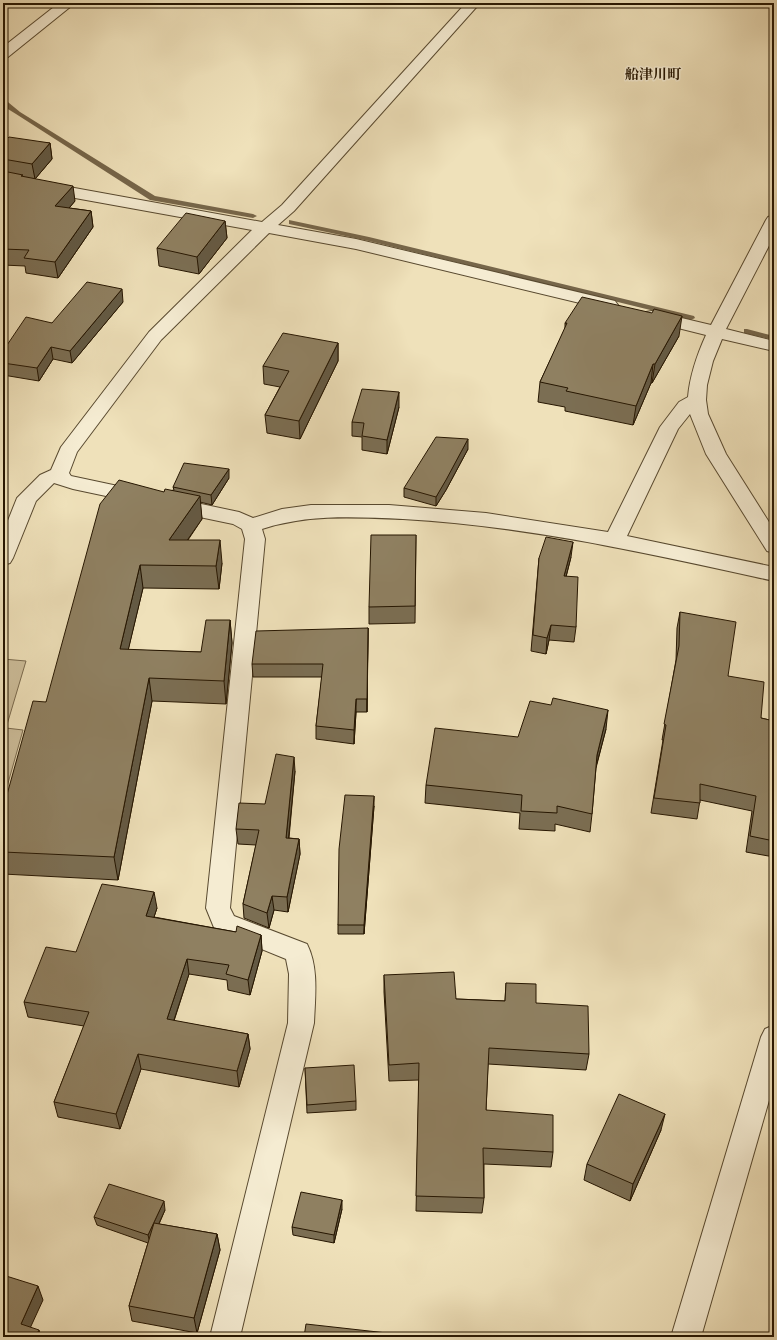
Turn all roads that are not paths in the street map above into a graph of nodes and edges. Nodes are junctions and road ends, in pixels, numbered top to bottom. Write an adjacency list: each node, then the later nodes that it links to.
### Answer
1 (68, 3): 3 (street)
2 (473, 3): 6 (street)
3 (3, 54)
4 (3, 180): 6 (street)
5 (774, 220): 7 (street)
6 (265, 228): 7 (street); 10 (street)
7 (716, 332): 8 (street); 9 (street)
8 (774, 346)
9 (697, 400): 12 (street); 13 (street)
10 (59, 474): 11 (street); 14 (street)
11 (251, 526): 12 (street); 17 (street)
12 (615, 539): 15 (street)
13 (774, 546)
14 (3, 558)
15 (774, 574)
16 (774, 1037): 18 (street)
17 (225, 1337)
18 (686, 1337)

